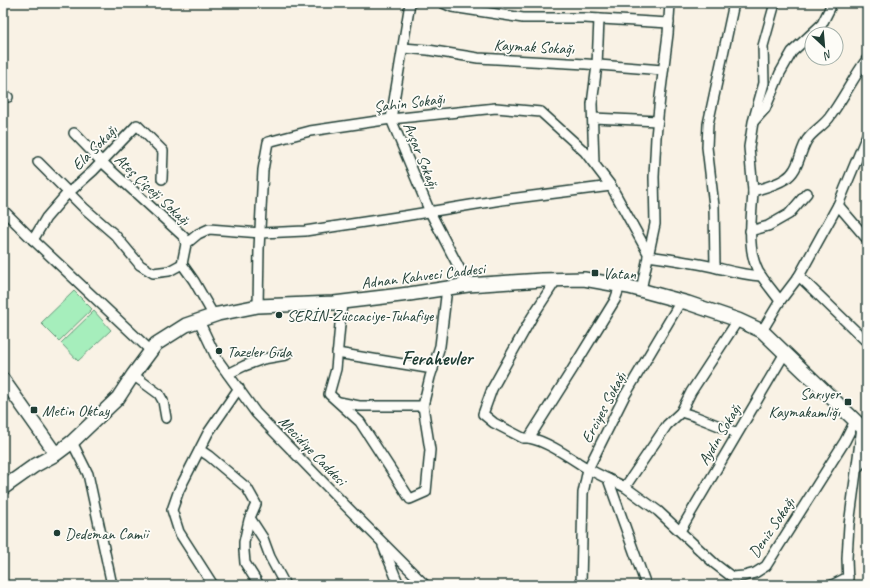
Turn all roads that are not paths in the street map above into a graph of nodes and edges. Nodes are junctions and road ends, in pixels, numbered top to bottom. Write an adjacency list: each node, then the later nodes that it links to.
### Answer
1 (410, 3): 9 (street, Avşar Sokağı)
2 (443, 3): 7 (street)
3 (670, 3): 8 (street)
4 (734, 3): 37 (street)
5 (774, 3): 16 (street)
6 (830, 3): 16 (street)
7 (600, 19): 8 (street); 11 (street)
8 (669, 23): 12 (street)
9 (403, 48): 11 (street, Kaymak Sokağı); 13 (street, Avşar Sokağı)
10 (867, 59): 24 (street)
11 (597, 65): 12 (street, Kaymak Sokağı); 14 (street)
12 (663, 70): 15 (street)
13 (391, 118): 21 (street, Şahin Sokağı); 29 (street, Avşar Sokağı); 31 (street, Şahin Sokağı)
14 (593, 118): 15 (street); 21 (street)
15 (658, 121): 35 (street)
16 (753, 122): 24 (street)
17 (74, 132): 20 (street, Ateş Çiçeği Sokağı)
18 (867, 135): 27 (street)
19 (38, 162): 25 (street)
20 (102, 162): 22 (street, Ela Sokağı); 25 (street, Ela Sokağı); 34 (street, Ateş Çiçeği Sokağı)
21 (594, 163): 23 (street, Şahin Sokağı)
22 (162, 179)
23 (612, 186): 29 (street); 35 (street, Şahin Sokağı)
24 (753, 191): 30 (street)
25 (68, 193): 33 (street, Ela Sokağı); 36 (street)
26 (807, 193): 30 (street)
27 (838, 205): 32 (street); 39 (street)
28 (3, 210): 33 (street)
29 (430, 212): 31 (street); 41 (street, Avşar Sokağı)
30 (750, 231): 38 (street)
31 (261, 233): 34 (street); 48 (street, Şahin Sokağı)
32 (867, 239)
33 (34, 240): 54 (street)
34 (186, 244): 36 (street, Ateş Çiçeği Sokağı)
35 (648, 254): 37 (street); 44 (street)
36 (182, 264): 49 (street)
37 (715, 267): 38 (street)
38 (761, 276): 46 (street)
39 (799, 276): 46 (street); 53 (street)
40 (556, 280): 41 (main road, Adnan Kahveci Caddesi); 42 (main road, Adnan Kahveci Caddesi); 69 (street, Erciyes Sokağı)
41 (468, 285): 43 (main road, Adnan Kahveci Caddesi)
42 (620, 286): 44 (main road, Adnan Kahveci Caddesi); 69 (street)
43 (447, 288): 47 (main road, Adnan Kahveci Caddesi); 58 (street)
44 (641, 290): 45 (main road, Adnan Kahveci Caddesi)
45 (681, 301): 50 (main road, Adnan Kahveci Caddesi); 75 (street, Erciyes Sokağı)
46 (780, 301): 52 (street)
47 (342, 302): 48 (main road, Adnan Kahveci Caddesi); 55 (street)
48 (258, 306): 49 (main road, Adnan Kahveci Caddesi)
49 (214, 316): 51 (main road, Adnan Kahveci Caddesi)
50 (738, 320): 52 (main road, Adnan Kahveci Caddesi); 65 (street)
51 (199, 321): 54 (main road, Adnan Kahveci Caddesi); 59 (street, Mecidiye Caddesi)
52 (762, 331): 56 (main road, Adnan Kahveci Caddesi)
53 (867, 342)
54 (151, 351): 60 (main road, Adnan Kahveci Caddesi)
55 (337, 353): 58 (street); 63 (street)
56 (785, 353): 67 (main road, Adnan Kahveci Caddesi); 68 (street, Aydın Sokağı)
57 (286, 356): 59 (street)
58 (432, 369): 64 (street)
59 (228, 374): 62 (street, Mecidiye Caddesi)
60 (133, 375): 66 (street); 70 (main road, Adnan Kahveci Caddesi)
61 (3, 379): 72 (street)
62 (238, 388): 71 (street); 81 (street, Mecidiye Caddesi)
63 (338, 402): 64 (street); 64 (street)
64 (423, 406)
65 (681, 412): 68 (street); 77 (street)
66 (166, 418)
67 (863, 426): 74 (street); 80 (street, Deniz Sokağı)
68 (737, 433): 80 (street, Aydın Sokağı)
69 (529, 438): 75 (street, Erciyes Sokağı)
70 (72, 442): 72 (main road, Adnan Kahveci Caddesi); 84 (street)
71 (200, 450): 79 (street); 85 (street)
72 (56, 454): 78 (main road, Adnan Kahveci Caddesi)
73 (867, 457): 74 (street)
74 (857, 468): 82 (street)
75 (588, 469): 76 (street, Deniz Sokağı); 89 (street)
76 (608, 479): 77 (street, Deniz Sokağı); 90 (street)
77 (625, 487): 80 (street, Deniz Sokağı)
78 (3, 488)
79 (250, 518): 83 (street); 86 (street)
80 (680, 531)
81 (381, 542): 87 (street); 88 (street, Mecidiye Caddesi)
82 (848, 581): 91 (street)
83 (284, 583)
84 (112, 585)
85 (213, 585)
86 (259, 585)
87 (399, 585)
88 (425, 585)
89 (581, 585)
90 (646, 585)
91 (832, 585)

